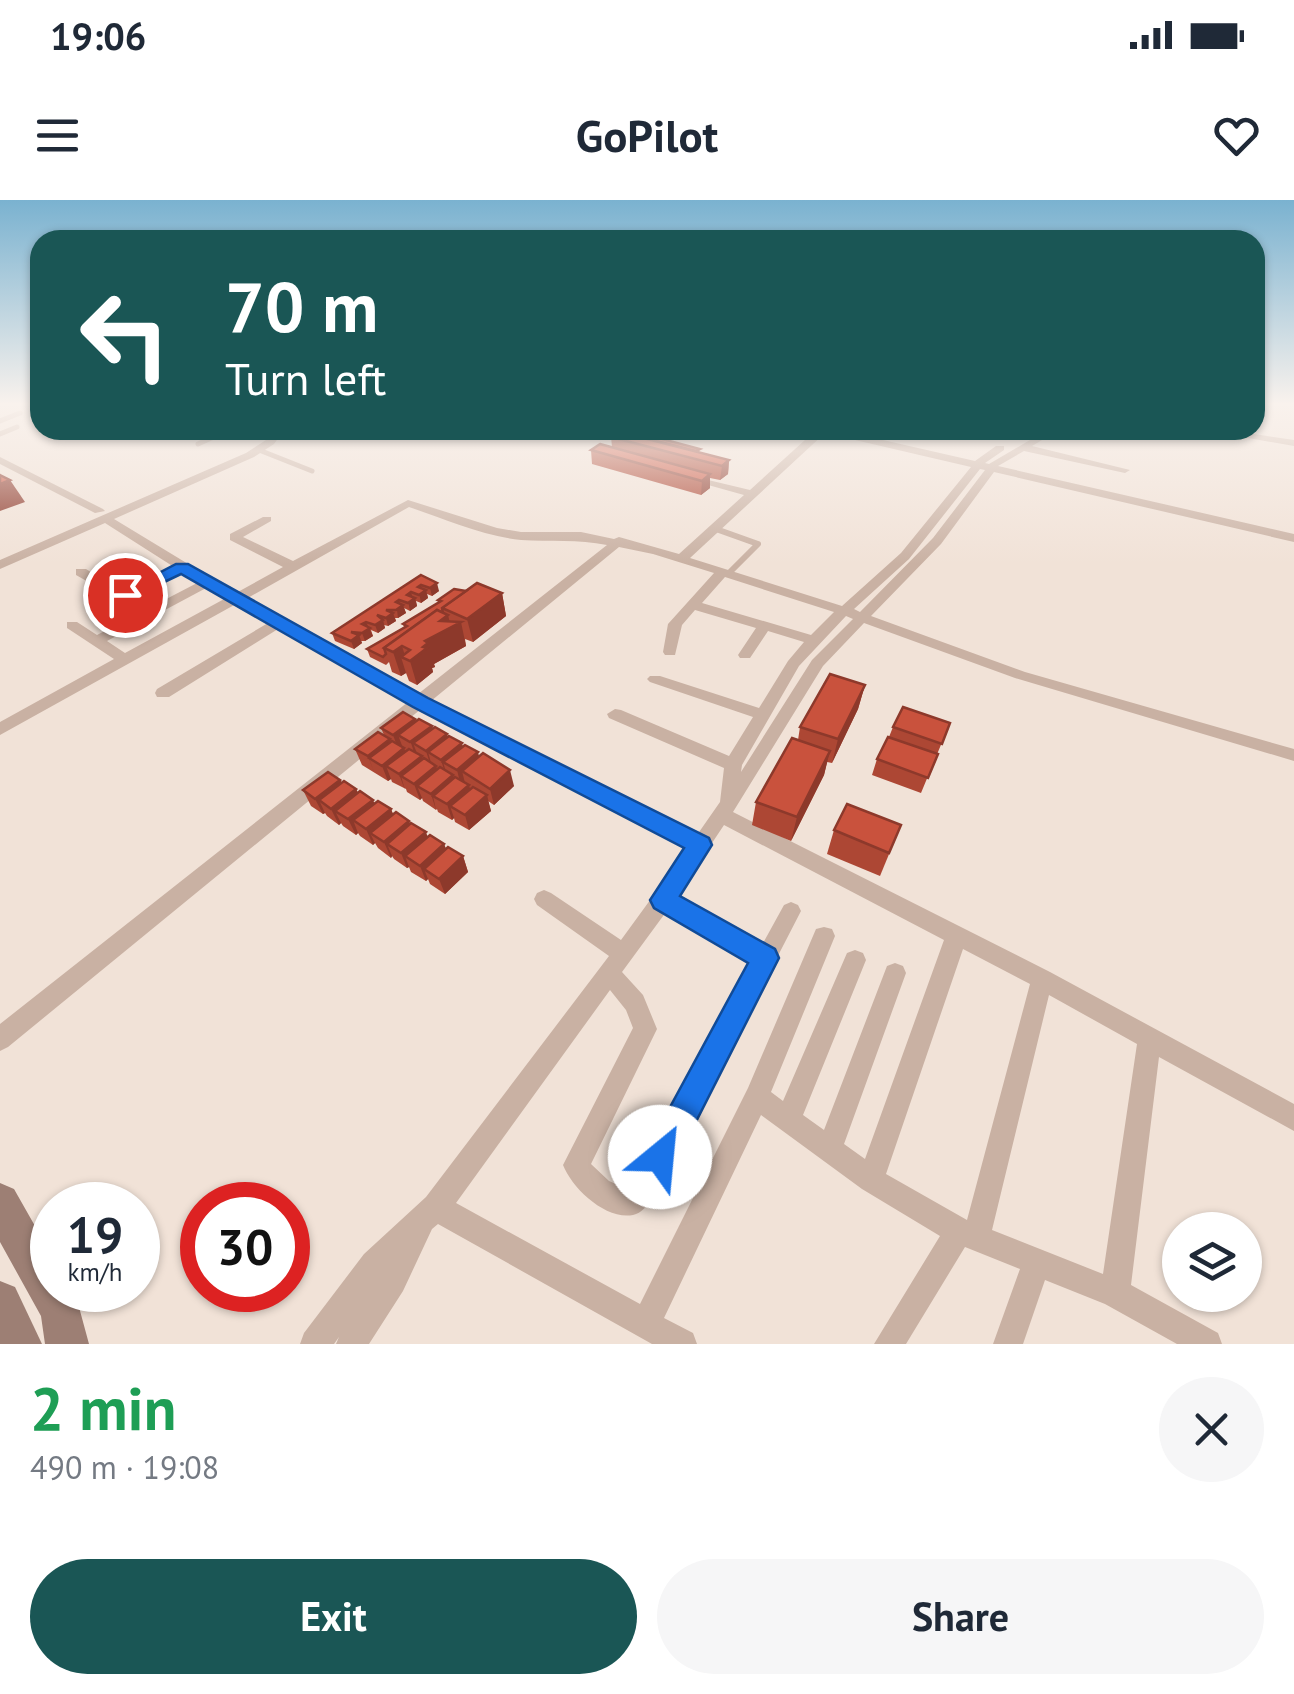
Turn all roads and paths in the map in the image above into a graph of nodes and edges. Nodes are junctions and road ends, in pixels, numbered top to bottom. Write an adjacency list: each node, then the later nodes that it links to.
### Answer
1 (223, 457): 18 (street)
2 (241, 457): 18 (street)
3 (278, 457): 14 (lane)
4 (794, 457): 17 (street)
5 (954, 457): 12 (street)
6 (959, 457): 12 (street)
7 (996, 457): 12 (street)
8 (999, 457): 12 (street)
9 (1067, 457): 10 (street)
10 (1074, 459): 13 (street); 16 (street)
11 (0, 460): 18 (street)
12 (986, 464): 16 (street); 21 (street); 33 (street)
13 (1125, 470)
14 (312, 471)
15 (674, 472): 17 (street)
16 (1061, 479): 21 (street)
17 (754, 494): 20 (street)
18 (103, 515): 23 (street); 25 (street); 27 (street)
19 (267, 519): 26 (street)
20 (716, 528): 24 (street); 29 (lane)
21 (1294, 535)
22 (618, 541): 24 (street); 26 (street); 44 (street)
23 (0, 553)
24 (682, 558): 29 (street)
25 (0, 565)
26 (290, 565): 31 (street)
27 (182, 568): 28 (street); 30 (street)
28 (81, 572)
29 (726, 572): 32 (street); 33 (street)
30 (206, 583): 31 (street); 38 (street)
31 (232, 598): 34 (street); 41 (street)
32 (691, 604): 36 (street); 39 (street)
33 (851, 616): 37 (street); 48 (street); 49 (street); 51 (street)
34 (278, 623): 43 (street); 44 (street)
35 (72, 625): 38 (street)
36 (764, 626): 37 (street); 40 (street)
37 (812, 640): 46 (street)
38 (97, 641): 41 (street)
39 (670, 652)
40 (745, 654)
41 (124, 658): 47 (street)
42 (654, 679): 46 (street)
43 (163, 693)
44 (421, 702): 52 (street); 64 (street)
45 (614, 714): 50 (street)
46 (764, 715): 50 (street)
47 (0, 728)
48 (1294, 755)
49 (1294, 763)
50 (733, 765): 51 (street)
51 (725, 808): 52 (street); 57 (street)
52 (700, 845): 54 (street)
53 (544, 899): 60 (street)
54 (663, 900): 58 (street); 60 (street)
55 (791, 910): 58 (street)
56 (824, 936): 65 (street)
57 (956, 937): 62 (street); 69 (street)
58 (765, 958): 60 (street)
59 (856, 960): 67 (street)
60 (616, 963): 71 (street)
61 (895, 974): 68 (street)
62 (1042, 979): 63 (street); 72 (street)
63 (1150, 1038): 66 (street); 74 (street)
64 (0, 1040)
65 (757, 1097): 67 (street); 76 (street)
66 (1294, 1118)
67 (788, 1120): 68 (street)
68 (830, 1150): 69 (street)
69 (871, 1180): 72 (street)
70 (0, 1203): 78 (main road)
71 (430, 1214): 76 (street); 79 (street); 80 (street)
72 (968, 1234): 73 (street); 82 (street)
73 (1037, 1262): 74 (street); 83 (street)
74 (1115, 1293): 84 (street)
75 (0, 1302): 77 (main road)
76 (646, 1323): 81 (street)
77 (20, 1344)
78 (67, 1344)
79 (316, 1344)
80 (351, 1344)
81 (682, 1344)
82 (888, 1344)
83 (1008, 1344)
84 (1207, 1344)

